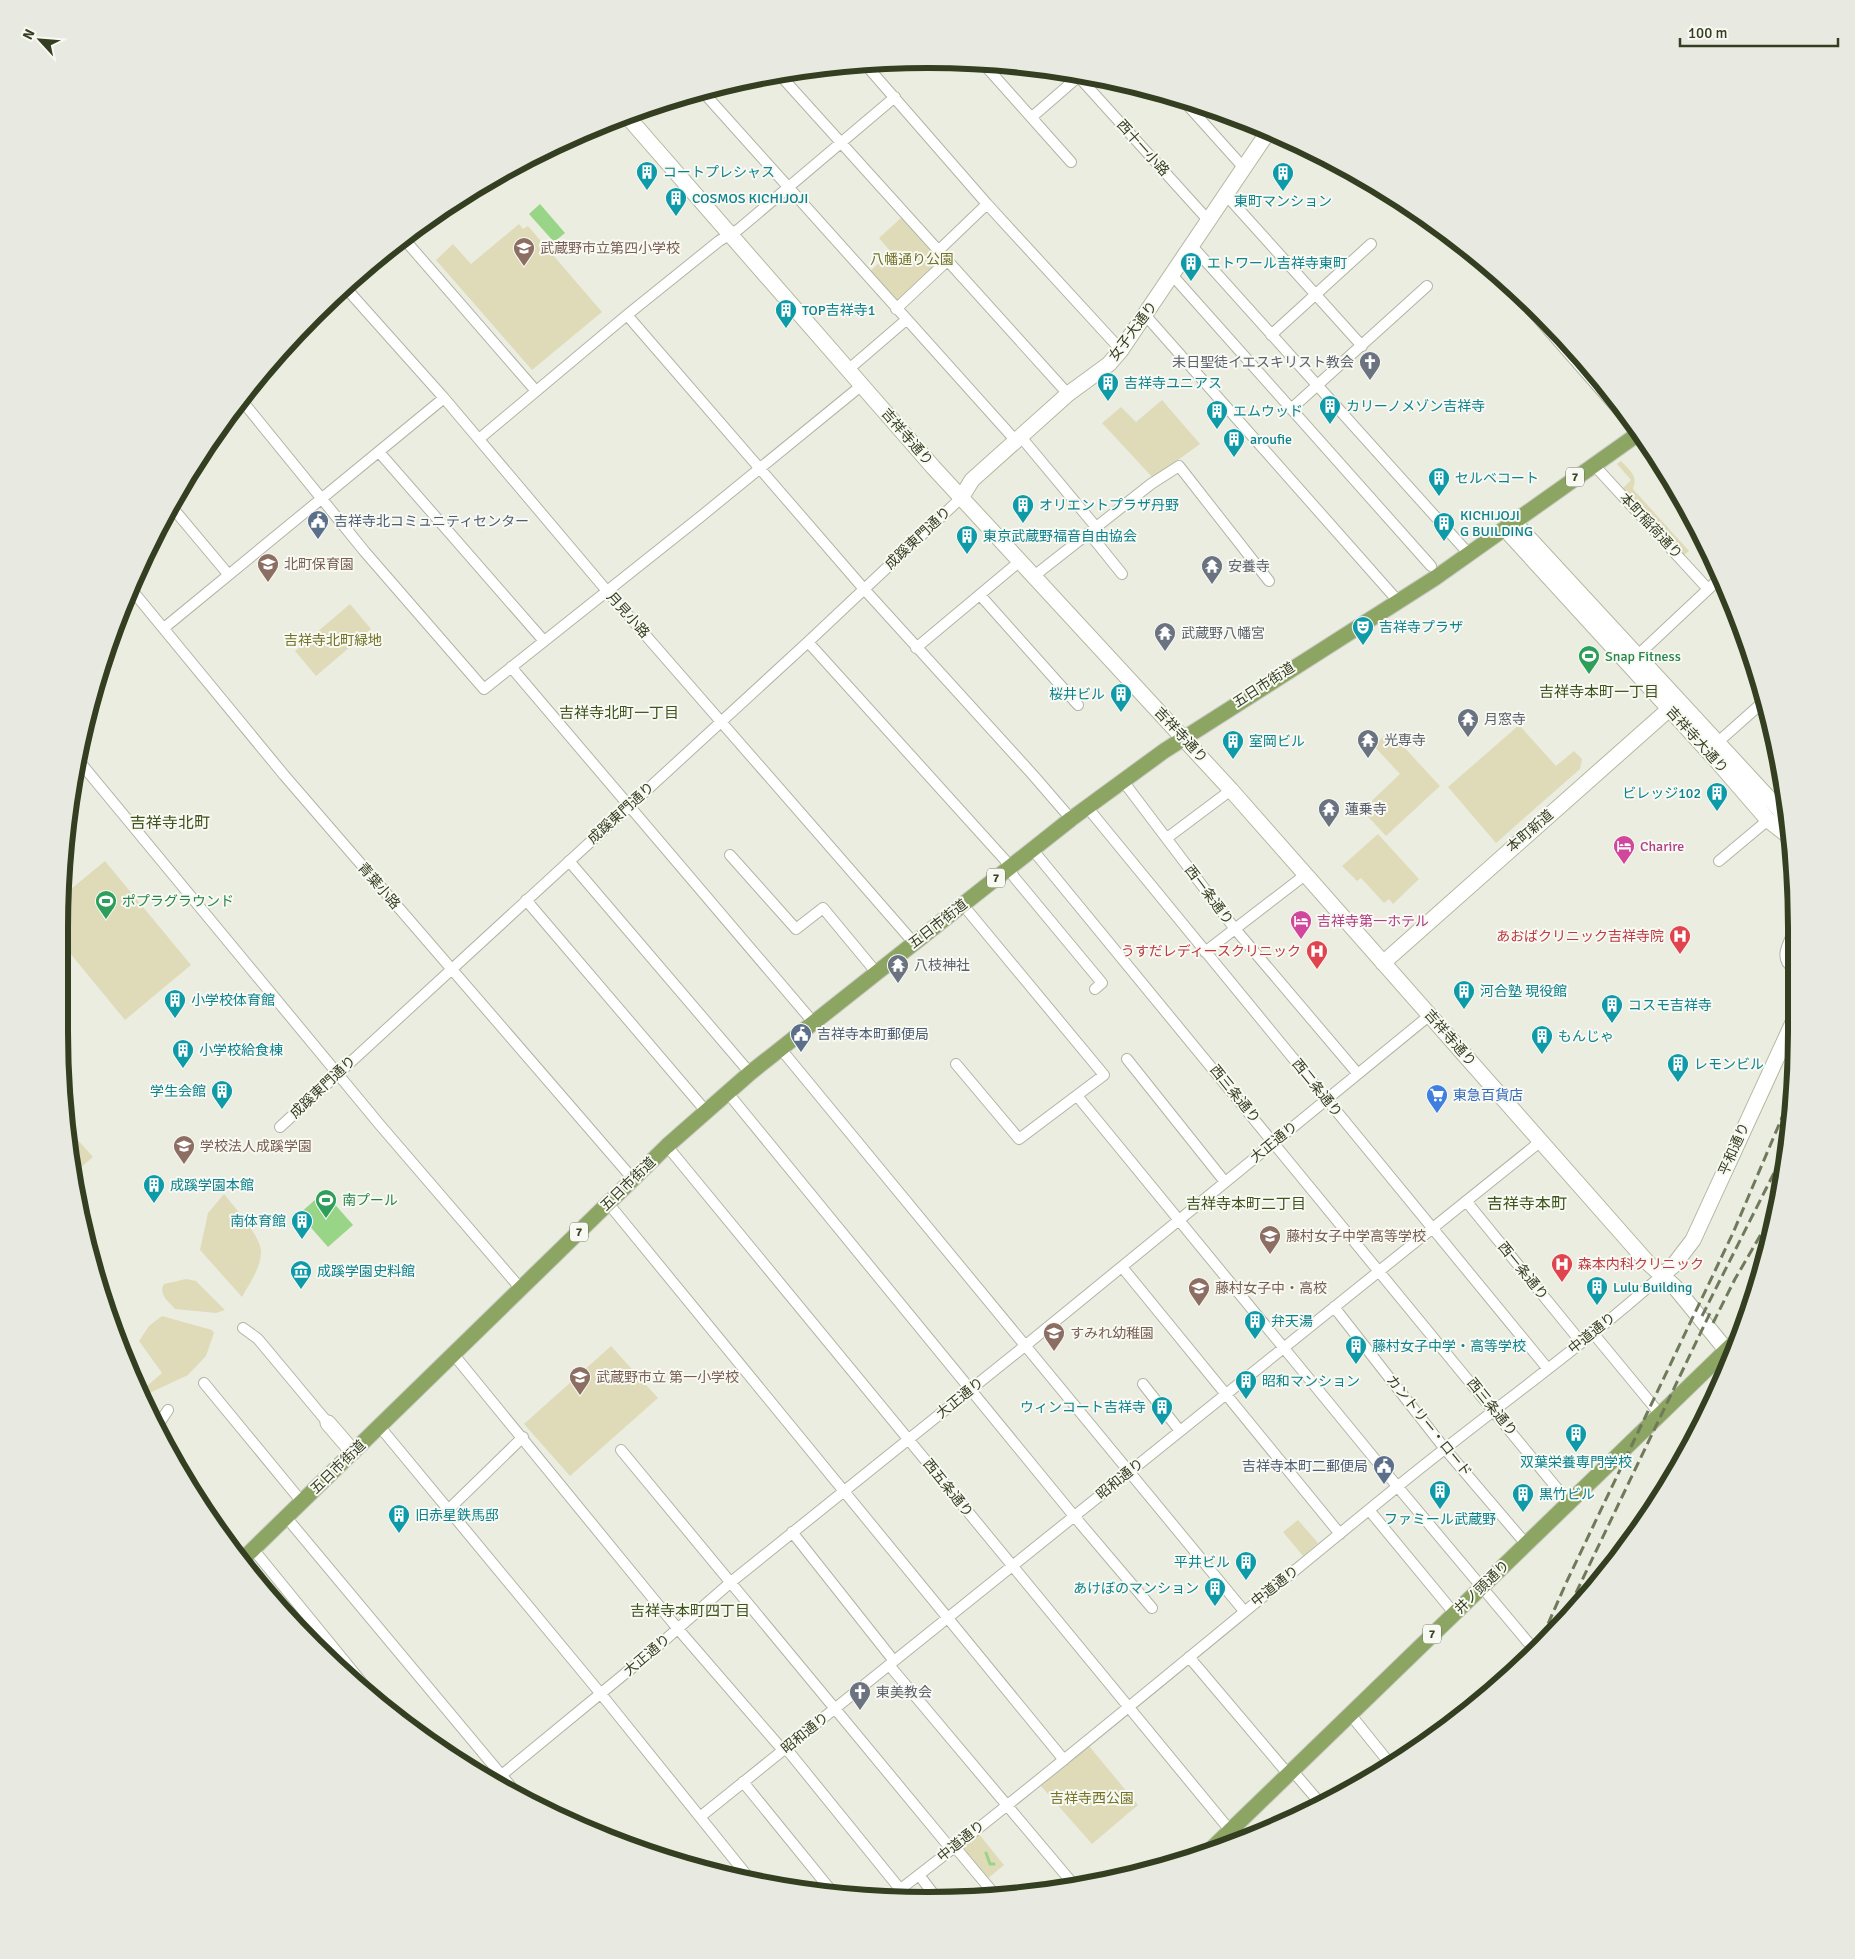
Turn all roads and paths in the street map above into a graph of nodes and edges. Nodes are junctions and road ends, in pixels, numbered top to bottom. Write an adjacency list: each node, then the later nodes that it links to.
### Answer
1 (870, 69): 7 (street)
2 (989, 70): 9 (street)
3 (784, 80): 12 (street)
4 (1073, 80): 9 (street)
5 (1084, 82): 18 (street, 西十一小路)
6 (707, 97): 15 (street)
7 (895, 97): 12 (street); 17 (street)
8 (1190, 109): 14 (street)
9 (1032, 117): 13 (street)
10 (635, 119): 19 (main road, 吉祥寺通り)
11 (1265, 137): 14 (main road, 女子大通り)
12 (841, 143): 15 (street); 23 (street)
13 (1071, 162)
14 (1244, 168): 16 (main road, 女子大通り)
15 (788, 187): 19 (street); 29 (street)
16 (1226, 195): 18 (main road, 女子大通り); 28 (street)
17 (987, 204): 23 (street); 35 (street)
18 (1208, 220): 22 (main road, 女子大通り)
19 (730, 234): 30 (street); 36 (main road, 吉祥寺通り)
20 (407, 243): 39 (street)
21 (1371, 244): 28 (street)
22 (1192, 246): 25 (main road, 女子大通り); 33 (street)
23 (938, 251): 24 (street)
24 (948, 261): 29 (street); 40 (street)
25 (1173, 276): 31 (main road, 女子大通り); 43 (street)
26 (1427, 286): 34 (street)
27 (349, 291): 41 (street, 月見小路)
28 (1315, 295): 33 (street); 34 (street)
29 (896, 309): 32 (street)
30 (627, 315): 39 (street); 49 (street)
31 (1146, 316): 35 (main road, 女子大通り); 68 (street)
32 (906, 320): 36 (street); 46 (street)
33 (1271, 335): 38 (street)
34 (1362, 346): 38 (street)
35 (1121, 350): 40 (main road, 女子大通り)
36 (849, 369): 37 (main road, 吉祥寺通り)
37 (862, 385): 49 (street); 51 (main road, 吉祥寺通り)
38 (1318, 385): 43 (street); 55 (street)
39 (536, 391): 45 (street)
40 (1068, 394): 46 (main road, 女子大通り)
41 (444, 398): 45 (street, 月見小路); 47 (street)
42 (245, 405): 50 (street)
43 (1291, 409): 57 (street)
44 (1634, 437): 48 (main road, 五日市街道 / 7)
45 (479, 438): 65 (street, 月見小路)
46 (1018, 439): 51 (main road, 女子大通り); 54 (street)
47 (379, 452): 50 (street); 70 (street)
48 (1594, 465): 53 (main road, 五日市街道 / 7); 63 (street, 本町稲荷通り)
49 (759, 469): 64 (street); 65 (street)
50 (322, 496): 58 (street); 74 (street)
51 (961, 498): 56 (main road, 吉祥寺通り); 64 (street, 成蹊東門通り)
52 (175, 511): 58 (street)
53 (1510, 526): 55 (main road, 五日市街道 / 7); 73 (main road, 吉祥寺大通り); 76 (main road, 吉祥寺大通り)
54 (1093, 530): 59 (street); 60 (street); 61 (street)
55 (1469, 554): 68 (main road, 五日市街道 / 7)
56 (1020, 561): 60 (main road, 吉祥寺通り); 67 (street)
57 (1431, 566)
58 (228, 574): 69 (street)
59 (1122, 574)
60 (1034, 576): 79 (main road, 吉祥寺通り)
61 (1269, 581)
62 (1715, 582): 63 (street)
63 (1708, 588): 73 (street)
64 (864, 589): 71 (street, 成蹊東門通り); 72 (street)
65 (607, 591): 70 (street); 78 (street, 月見小路)
66 (135, 594): 69 (street, 青葉小路)
67 (980, 595): 72 (street); 75 (street)
68 (1398, 601): 79 (main road, 五日市街道 / 7)
69 (164, 628): 105 (street, 青葉小路)
70 (544, 641): 74 (street)
71 (808, 642): 78 (street, 成蹊東門通り); 95 (street)
72 (916, 648): 87 (street)
73 (1638, 655): 76 (main road, 吉祥寺大通り)
74 (512, 667): 84 (street)
75 (1078, 705)
76 (1674, 705): 80 (main road, 吉祥寺大通り); 88 (main road, 吉祥寺大通り); 103 (main road, 本町新道)
77 (1758, 706): 80 (street)
78 (722, 720): 84 (street, 成蹊東門通り); 100 (street, 月見小路)
79 (1183, 737): 82 (main road, 五日市街道 / 7); 83 (main road, 吉祥寺通り)
80 (1718, 742): 86 (main road, 吉祥寺大通り)
81 (83, 766): 114 (street)
82 (1123, 781): 85 (main road, 五日市街道 / 7); 90 (street, 西一条通り)
83 (1231, 790): 90 (street); 96 (main road, 吉祥寺通り)
84 (630, 805): 93 (street, 成蹊東門通り); 109 (street)
85 (1087, 807): 87 (main road, 五日市街道 / 7); 102 (street, 西二条通り)
86 (1779, 809)
87 (1071, 819): 91 (main road, 五日市街道 / 7)
88 (1768, 820): 89 (main road, 吉祥寺大通り); 94 (street)
89 (1782, 831)
90 (1167, 838): 99 (street, 西一条通り)
91 (1032, 849): 95 (main road, 五日市街道 / 7); 123 (street, 西三条通り)
92 (730, 855): 106 (street)
93 (569, 861): 97 (street, 成蹊東門通り); 115 (street)
94 (1719, 861)
95 (1009, 868): 98 (main road, 五日市街道 / 7); 107 (street)
96 (1305, 875): 99 (street); 103 (main road, 吉祥寺通り)
97 (526, 900): 105 (street, 成蹊東門通り); 120 (street)
98 (963, 905): 100 (main road, 五日市街道 / 7); 118 (street)
99 (1235, 929): 102 (street); 116 (street, 西一条通り)
100 (914, 943): 106 (main road, 五日市街道 / 7)
101 (1788, 946): 104 (street)
102 (1205, 952): 119 (street, 西二条通り)
103 (1383, 963): 108 (main road, 吉祥寺通り)
104 (1788, 963)
105 (450, 969): 114 (street, 成蹊東門通り); 125 (street, 青葉小路)
106 (876, 972): 109 (main road, 五日市街道 / 7)
107 (1096, 989)
108 (1430, 1015): 116 (street, 大正通り); 122 (main road, 吉祥寺通り)
109 (813, 1022): 111 (main road, 五日市街道 / 7)
110 (1788, 1034): 133 (main road, 平和通り)
111 (780, 1048): 115 (main road, 五日市街道 / 7); 139 (street)
112 (1127, 1059): 126 (street)
113 (956, 1064): 118 (street)
114 (338, 1072): 121 (street, 成蹊東門通り); 134 (street)
115 (750, 1073): 117 (main road, 五日市街道 / 7)
116 (1358, 1074): 119 (street, 大正通り)
117 (727, 1092): 120 (main road, 五日市街道 / 7); 147 (street)
118 (1078, 1097): 129 (street)
119 (1326, 1100): 123 (street, 大正通り); 130 (street, 西二条通り)
120 (705, 1110): 124 (main road, 五日市街道 / 7)
121 (280, 1127)
122 (1541, 1141): 127 (street, 昭和通り); 133 (main road, 吉祥寺通り)
123 (1274, 1142): 126 (street, 大正通り); 132 (street, 西三条通り)
124 (667, 1146): 125 (main road, 五日市街道 / 7); 157 (street, 西五条通り)
125 (633, 1179): 128 (main road, 五日市街道 / 7)
126 (1225, 1182): 129 (street, 大正通り)
127 (1466, 1201): 130 (street, 昭和通り); 138 (street, 西一条通り)
128 (608, 1203): 134 (main road, 五日市街道 / 7); 163 (street)
129 (1180, 1220): 131 (street, 大正通り); 140 (street)
130 (1433, 1228): 132 (street, 昭和通り); 144 (street, 西二条通り)
131 (1122, 1267): 139 (street, 大正通り); 148 (street)
132 (1380, 1270): 135 (street, 昭和通り); 149 (street, 西三条通り)
133 (1662, 1275): 137 (street, 中道通り); 141 (main road, 吉祥寺通り)
134 (521, 1289): 142 (main road, 五日市街道 / 7)
135 (1334, 1307): 140 (street, 昭和通り); 158 (street, カントリー・ロード)
136 (243, 1328): 153 (street)
137 (1593, 1333): 138 (street, 中道通り); 151 (street)
138 (1581, 1342): 144 (street, 中道通り)
139 (1026, 1345): 147 (street, 大正通り); 161 (street)
140 (1284, 1348): 148 (street, 昭和通り); 162 (street)
141 (1726, 1350)
142 (454, 1355): 154 (main road, 五日市街道 / 7); 156 (street)
143 (1723, 1359): 151 (main road, 井ノ頭通り / 7)
144 (1548, 1369): 149 (street, 中道通り)
145 (204, 1383): 164 (street)
146 (1143, 1384): 155 (street)
147 (972, 1389): 157 (street, 大正通り); 168 (street)
148 (1225, 1394): 155 (street, 昭和通り); 171 (street)
149 (1495, 1409): 158 (street, 中道通り); 165 (street, 西三条通り)
150 (168, 1410): 152 (street)
151 (1659, 1413): 165 (main road, 井ノ頭通り / 7)
152 (161, 1421)
153 (328, 1423): 160 (main road)
154 (380, 1427): 160 (main road, 五日市街道 / 7); 166 (street)
155 (1180, 1431): 161 (street, 昭和通り)
156 (523, 1437): 166 (street); 182 (street)
157 (909, 1439): 163 (street, 大正通り); 175 (street, 西五条通り)
158 (1445, 1449): 162 (street, 中道通り); 172 (street, カントリー・ロード)
159 (621, 1450): 176 (street)
160 (353, 1452): 164 (main road, 五日市街道 / 7)
161 (1130, 1472): 168 (street, 昭和通り); 179 (street)
162 (1397, 1486): 167 (street, 中道通り); 177 (street)
163 (844, 1491): 170 (street, 大正通り); 181 (street)
164 (302, 1502): 169 (main road, 五日市街道 / 7)
165 (1569, 1502): 172 (main road, 井ノ頭通り / 7)
166 (448, 1510): 187 (street)
167 (1369, 1510): 171 (street, 中道通り); 180 (street)
168 (1074, 1516): 175 (street, 昭和通り); 178 (street)
169 (286, 1517): 173 (main road, 五日市街道 / 7); 195 (street)
170 (792, 1532): 176 (street, 大正通り); 185 (street)
171 (1340, 1534): 179 (street, 中道通り)
172 (1526, 1544): 177 (main road, 井ノ頭通り / 7)
173 (253, 1549): 174 (main road, 五日市街道 / 7); 186 (street)
174 (246, 1556)
175 (1011, 1567): 181 (street, 昭和通り); 188 (street, 西五条通り)
176 (730, 1582): 182 (street, 大正通り); 189 (street)
177 (1482, 1587): 180 (main road, 井ノ頭通り / 7); 183 (street)
178 (1152, 1608)
179 (1244, 1611): 184 (street, 中道通り)
180 (1454, 1613): 190 (main road, 井ノ頭通り / 7)
181 (949, 1617): 185 (street, 昭和通り); 193 (street)
182 (678, 1629): 187 (street, 大正通り); 191 (street)
183 (1530, 1645)
184 (1189, 1657): 188 (street, 中道通り); 194 (street)
185 (892, 1663): 189 (street, 昭和通り); 200 (street)
186 (356, 1674)
187 (601, 1694): 195 (street, 大正通り); 201 (street)
188 (1129, 1708): 193 (street, 中道通り); 202 (street, 西五条通り)
189 (835, 1709): 191 (street, 昭和通り); 203 (street)
190 (1350, 1714): 192 (street); 194 (main road, 井ノ頭通り / 7)
191 (784, 1750): 198 (street, 昭和通り); 208 (street)
192 (1386, 1758)
193 (1064, 1760): 200 (street, 中道通り)
194 (1290, 1772): 199 (street); 202 (main road, 井ノ頭通り / 7)
195 (502, 1775): 196 (street, 大正通り); 197 (street)
196 (499, 1777)
197 (507, 1782)
198 (743, 1782): 201 (street, 昭和通り); 207 (street)
199 (1316, 1799)
200 (1006, 1806): 203 (street, 中道通り); 206 (street)
201 (700, 1817): 204 (street)
202 (1234, 1835)
203 (953, 1848): 205 (street, 中道通り); 209 (street)
204 (743, 1871)
205 (919, 1875): 208 (street, 中道通り); 211 (street)
206 (1069, 1879)
207 (827, 1885)
208 (900, 1889): 210 (street, 中道通り)
209 (990, 1889)
210 (898, 1891)
211 (932, 1892)

